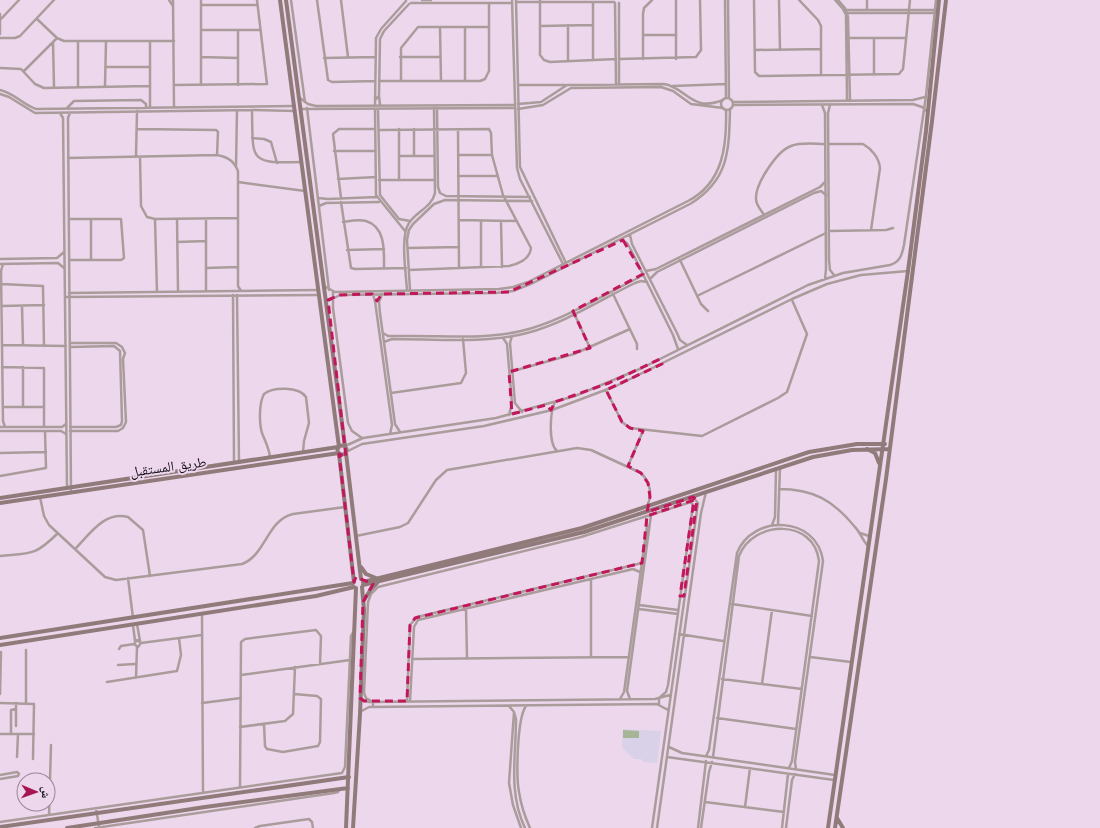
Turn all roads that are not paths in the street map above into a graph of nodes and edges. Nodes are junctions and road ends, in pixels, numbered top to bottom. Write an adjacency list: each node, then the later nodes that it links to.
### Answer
1 (19, 0): 44 (street)
2 (54, 0): 45 (street)
3 (169, 0): 36 (street)
4 (174, 0): 36 (street)
5 (201, 0): 37 (street)
6 (257, 0): 35 (street)
7 (280, 0): 125 (street)
8 (286, 0): 114 (street)
9 (291, 0): 119 (street)
10 (317, 0): 77 (street)
11 (342, 0): 78 (street)
12 (406, 0): 32 (street); 72 (street)
13 (422, 0): 14 (street)
14 (431, 0)
15 (652, 0): 56 (street)
16 (676, 0): 57 (street)
17 (700, 0): 81 (street)
18 (726, 0): 97 (street); 115 (street)
19 (754, 0): 70 (street)
20 (779, 0): 71 (street)
21 (798, 0): 69 (street)
22 (834, 0): 68 (street)
23 (838, 0): 41 (street)
24 (867, 0): 38 (street)
25 (910, 0): 39 (street)
26 (936, 0): 40 (street)
27 (939, 0): 112 (street)
28 (946, 0): 160 (street)
29 (514, 1): 30 (street); 34 (street); 101 (street); 129 (street)
30 (540, 1): 33 (street); 48 (street)
31 (617, 1): 33 (street); 79 (street)
32 (410, 2): 34 (street); 92 (street)
33 (593, 2): 47 (street)
34 (489, 3): 51 (street)
35 (257, 5): 37 (street); 54 (street)
36 (174, 6): 66 (street)
37 (201, 6): 52 (street)
38 (867, 10): 41 (street); 42 (street)
39 (910, 11): 40 (street); 42 (street); 62 (street)
40 (935, 11): 112 (street)
41 (847, 12): 42 (street); 60 (street)
42 (882, 12)
43 (0, 14): 44 (street)
44 (1, 19): 55 (street)
45 (37, 19): 58 (street); 59 (street)
46 (568, 25): 47 (street); 48 (street); 83 (street)
47 (593, 25): 82 (street)
48 (540, 26): 83 (street)
49 (440, 27): 50 (street); 73 (street); 74 (street)
50 (465, 27): 51 (street); 95 (street)
51 (489, 27): 95 (street)
52 (201, 30): 53 (street); 75 (street)
53 (238, 30): 54 (street); 76 (street)
54 (260, 30): 100 (street)
55 (0, 34)
56 (643, 35): 57 (street); 80 (street)
57 (676, 35): 81 (street)
58 (0, 38)
59 (57, 38): 63 (street); 67 (street)
60 (849, 38): 61 (street); 68 (street)
61 (874, 38): 62 (street); 90 (street)
62 (906, 38): 90 (street)
63 (78, 41): 64 (street); 109 (street)
64 (106, 41): 65 (street); 84 (street)
65 (150, 41): 66 (street); 85 (street)
66 (174, 41): 98 (street)
67 (53, 42): 87 (street); 108 (street)
68 (848, 45): 89 (street)
69 (821, 49): 71 (street); 88 (street)
70 (754, 50): 71 (street); 88 (street)
71 (780, 50)
72 (375, 57): 78 (street); 91 (street)
73 (400, 57): 74 (street); 93 (street)
74 (440, 57): 94 (street)
75 (201, 58): 76 (street); 99 (street)
76 (238, 58): 100 (street)
77 (324, 58): 78 (street); 91 (street)
78 (348, 58)
79 (617, 59): 80 (street); 82 (street); 96 (street)
80 (643, 59): 81 (street)
81 (676, 59)
82 (593, 60): 83 (street)
83 (568, 61)
84 (106, 67): 85 (street); 103 (street)
85 (150, 67): 104 (street)
86 (0, 68): 87 (street)
87 (24, 71): 108 (street)
88 (821, 75): 89 (street)
89 (848, 75): 90 (street); 118 (street)
90 (874, 75)
91 (375, 81): 116 (street)
92 (379, 81): 93 (street); 113 (street)
93 (401, 81): 94 (street)
94 (440, 81): 95 (street)
95 (465, 81)
96 (617, 84): 105 (street); 106 (street)
97 (726, 84): 107 (street); 115 (street)
98 (174, 85): 99 (street); 126 (street)
99 (201, 85): 100 (street)
100 (238, 85)
101 (518, 85): 102 (street); 129 (street)
102 (567, 85): 105 (street); 129 (street)
103 (105, 86): 104 (street); 109 (street)
104 (150, 86): 131 (street)
105 (587, 86): 106 (street); 129 (street)
106 (635, 86): 107 (street); 137 (street)
107 (672, 86): 117 (street)
108 (54, 87): 109 (street)
109 (78, 87)
110 (0, 90): 130 (street)
111 (0, 94): 146 (street)
112 (928, 95): 118 (street); 142 (street)
113 (379, 96): 116 (street); 122 (street)
114 (299, 97): 119 (street); 135 (street)
115 (727, 98): 117 (street); 120 (street)
116 (375, 99): 133 (street)
117 (722, 100): 137 (street)
118 (848, 101): 120 (street)
119 (305, 102): 121 (street)
120 (733, 104): 123 (street); 141 (street)
121 (310, 105): 127 (street); 136 (street)
122 (380, 105): 128 (street); 133 (street)
123 (822, 105): 124 (street); 147 (street)
124 (830, 105): 142 (street); 147 (street)
125 (294, 106): 132 (street); 143 (street)
126 (174, 107): 131 (street); 132 (street)
127 (352, 107): 133 (street); 136 (street)
128 (409, 107): 129 (street); 133 (street); 134 (street)
129 (516, 107): 134 (street); 188 (street); 236 (street)
130 (67, 108): 131 (street); 138 (street)
131 (148, 108): 138 (street)
132 (280, 108): 140 (street); 143 (street)
133 (376, 108): 149 (street)
134 (436, 108): 152 (street)
135 (301, 109): 136 (street); 182 (street)
136 (307, 109): 189 (street)
137 (724, 109): 141 (street); 200 (street)
138 (126, 110): 144 (street); 145 (street)
139 (237, 110): 140 (street); 145 (street); 170 (street)
140 (252, 110): 154 (street)
141 (730, 110): 200 (street)
142 (926, 110): 167 (street); 239 (street)
143 (295, 111): 168 (street)
144 (70, 112): 146 (street); 166 (street)
145 (137, 112): 148 (street)
146 (60, 113): 229 (street)
147 (827, 117): 155 (street)
148 (137, 129): 161 (street); 165 (street)
149 (377, 129): 150 (street); 156 (street); 157 (street); 176 (street)
150 (399, 129): 151 (street); 162 (street)
151 (414, 129): 152 (street); 163 (street)
152 (436, 129): 153 (street); 164 (street); 191 (street)
153 (458, 129): 158 (street); 159 (street)
154 (252, 138): 169 (street); 169 (street)
155 (827, 144): 181 (street); 201 (street); 215 (street); 217 (street)
156 (334, 151): 157 (street); 175 (street)
157 (375, 151): 174 (street)
158 (458, 155): 159 (street); 171 (street)
159 (492, 155): 172 (street)
160 (927, 155): 167 (street); 173 (street)
161 (217, 156): 165 (street); 170 (street)
162 (399, 156): 163 (street); 177 (street)
163 (414, 156): 164 (street)
164 (434, 156): 178 (street)
165 (138, 157): 166 (street); 206 (street)
166 (68, 158): 204 (street)
167 (922, 158): 179 (street)
168 (302, 162): 169 (street); 183 (street)
169 (277, 163)
170 (236, 166): 180 (street)
171 (458, 176): 172 (street); 191 (street)
172 (497, 176): 187 (street)
173 (925, 176): 179 (street); 322 (street)
174 (376, 177): 175 (street); 186 (street)
175 (338, 179): 190 (street)
176 (379, 180): 177 (street); 209 (street)
177 (399, 180): 178 (street)
178 (434, 180): 209 (street)
179 (919, 180): 251 (street)
180 (238, 182): 183 (street); 203 (street)
181 (826, 182): 184 (street); 185 (street)
182 (311, 186): 183 (street); 261 (street)
183 (306, 189): 272 (street)
184 (814, 192): 185 (street); 201 (street); 234 (street)
185 (826, 195): 218 (street)
186 (377, 197): 193 (street); 197 (street)
187 (504, 197): 188 (street); 191 (street); 194 (street)
188 (530, 197): 195 (street)
189 (318, 198): 192 (street); 199 (street)
190 (341, 198): 192 (street); 193 (street)
191 (458, 198): 194 (street); 208 (street); 226 (street)
192 (324, 199): 198 (street)
193 (359, 200): 196 (street); 197 (street)
194 (506, 200): 195 (street); 212 (street)
195 (532, 201): 236 (street)
196 (341, 202): 198 (street); 213 (street)
197 (380, 202): 216 (street)
198 (324, 203): 199 (street)
199 (319, 206): 265 (street)
200 (675, 210): 219 (street); 236 (street)
201 (764, 215): 248 (street)
202 (206, 218): 203 (street); 207 (street); 221 (street)
203 (238, 218): 240 (street)
204 (69, 219): 205 (street); 232 (street)
205 (91, 219): 233 (street); 233 (street)
206 (155, 219): 207 (street); 270 (street)
207 (177, 219): 222 (street)
208 (459, 220): 210 (street); 225 (street)
209 (410, 221): 216 (street)
210 (481, 221): 211 (street); 245 (street)
211 (501, 221): 212 (street); 241 (street)
212 (517, 221): 241 (street)
213 (343, 222): 227 (street); 228 (street)
214 (893, 228): 215 (street)
215 (871, 230): 217 (street)
216 (405, 231): 247 (street)
217 (829, 231): 235 (street)
218 (826, 234): 235 (street); 284 (street)
219 (630, 235): 220 (street); 223 (street)
220 (621, 240): 224 (street); 258 (street)
221 (206, 241): 222 (street); 242 (street)
222 (177, 242): 271 (street)
223 (632, 244): 224 (street); 250 (street)
224 (629, 246): 253 (street)
225 (459, 247): 226 (street); 244 (street)
226 (408, 248): 247 (street)
227 (384, 249): 228 (street); 243 (street)
228 (347, 250): 243 (street)
229 (64, 252): 231 (street); 246 (street)
230 (0, 258): 231 (street)
231 (34, 258): 238 (street)
232 (69, 260): 233 (street); 276 (street)
233 (91, 260)
234 (680, 260): 248 (street); 284 (street)
235 (828, 260): 254 (street); 256 (street)
236 (564, 263): 258 (street)
237 (1, 264): 238 (street); 249 (street)
238 (34, 264): 246 (street)
239 (887, 266): 252 (street); 254 (street)
240 (238, 267): 242 (street); 262 (street)
241 (502, 267): 245 (street)
242 (206, 268): 267 (street)
243 (384, 268): 247 (street)
244 (459, 268): 245 (street); 247 (street)
245 (481, 268)
246 (64, 269): 275 (street)
247 (407, 269): 266 (street)
248 (658, 270): 250 (street); 255 (street)
249 (1, 271): 260 (street)
250 (646, 271): 255 (street)
251 (908, 271): 252 (street); 321 (street)
252 (888, 272): 288 (street)
253 (643, 274): 257 (street); 259 (street)
254 (834, 275): 256 (street)
255 (650, 279): 302 (street)
256 (825, 279): 290 (street)
257 (635, 281): 259 (street); 279 (street); 298 (street)
258 (532, 282): 274 (street)
259 (647, 282): 303 (street)
260 (1, 284): 292 (street); 293 (street)
261 (324, 285): 265 (street); 289 (street)
262 (238, 286): 263 (street); 268 (street)
263 (241, 290): 264 (street); 268 (street)
264 (258, 290): 272 (street); 282 (street)
265 (329, 290): 273 (street)
266 (408, 290): 273 (street); 274 (street)
267 (206, 291): 268 (street); 271 (street)
268 (236, 291)
269 (142, 292): 270 (street); 276 (street); 283 (street)
270 (157, 292): 271 (street)
271 (178, 292)
272 (318, 292): 282 (street); 360 (street)
273 (333, 292): 287 (street)
274 (441, 292): 278 (street)
275 (65, 293): 276 (street); 285 (street)
276 (69, 293): 286 (street)
277 (372, 294): 278 (street); 287 (street); 291 (street)
278 (382, 294): 291 (street)
279 (613, 294): 297 (street); 299 (street)
280 (233, 295): 281 (street); 283 (street); 308 (street)
281 (237, 295): 282 (street); 309 (street)
282 (258, 295)
283 (142, 296): 286 (street)
284 (697, 296): 296 (street)
285 (65, 297): 286 (street); 316 (street)
286 (69, 297): 312 (street)
287 (333, 297): 289 (street); 357 (street)
288 (792, 299): 295 (street); 353 (street)
289 (326, 302): 358 (street)
290 (774, 302): 295 (street); 313 (street)
291 (377, 304): 301 (street); 344 (street)
292 (44, 305): 294 (street); 315 (street)
293 (2, 306): 294 (street); 300 (street)
294 (22, 306): 314 (street)
295 (776, 307): 324 (street)
296 (708, 311)
297 (574, 314): 298 (street); 318 (street)
298 (566, 315): 304 (street); 305 (street)
299 (630, 329): 318 (street); 319 (street)
300 (1, 333): 311 (street)
301 (383, 333): 305 (street); 310 (street)
302 (677, 333): 303 (street); 313 (street)
303 (673, 335): 320 (street)
304 (512, 336): 306 (street); 317 (street)
305 (392, 338): 307 (street); 310 (street)
306 (503, 338): 307 (street); 317 (street)
307 (463, 339): 331 (street)
308 (234, 340): 309 (street); 341 (street)
309 (238, 340): 342 (street)
310 (384, 342): 331 (street)
311 (2, 345): 314 (street); 325 (street)
312 (70, 345): 349 (street); 349 (street)
313 (687, 345): 320 (street)
314 (23, 346): 315 (street)
315 (44, 346): 316 (street)
316 (66, 346): 343 (street)
317 (509, 348): 329 (street); 332 (street)
318 (590, 348): 329 (street)
319 (637, 349)
320 (678, 350): 323 (street)
321 (896, 355): 322 (street); 327 (street)
322 (901, 356): 328 (street)
323 (660, 359): 324 (street); 333 (street)
324 (662, 364): 330 (street)
325 (2, 367): 326 (street); 335 (street)
326 (23, 367): 336 (street); 337 (street)
327 (894, 367): 328 (street); 359 (street)
328 (899, 369): 361 (street)
329 (513, 371): 332 (street)
330 (606, 390): 338 (street); 353 (street)
331 (391, 393): 344 (street)
332 (513, 401): 339 (street); 340 (street)
333 (555, 402): 334 (street); 338 (street)
334 (546, 405): 338 (street); 339 (street)
335 (3, 407): 336 (street); 346 (street)
336 (23, 407): 337 (street)
337 (44, 407): 347 (street)
338 (551, 411): 364 (street); 369 (street)
339 (522, 412): 340 (street)
340 (508, 415): 354 (street)
341 (234, 420): 342 (street); 372 (street)
342 (238, 420): 372 (street)
343 (66, 424): 348 (street); 356 (street)
344 (393, 424): 354 (street); 355 (street)
345 (0, 427): 346 (street)
346 (4, 427): 347 (street)
347 (44, 427): 348 (street)
348 (58, 427): 352 (street)
349 (70, 429): 377 (street)
350 (0, 431): 351 (street)
351 (45, 431): 352 (street); 366 (street)
352 (58, 431): 356 (street)
353 (643, 431): 374 (street)
354 (400, 433): 355 (street)
355 (390, 434): 357 (street)
356 (66, 435): 377 (street)
357 (363, 438): 358 (street)
358 (345, 446): 360 (street, طريق المستقبل); 369 (street)
359 (882, 446): 361 (street); 362 (street); 373 (street); 388 (street)
360 (338, 447): 363 (street, طريق المستقبل); 368 (street)
361 (889, 447): 380 (street)
362 (867, 449): 373 (street); 375 (street)
363 (322, 450): 367 (street, طريق المستقبل); 370 (street)
364 (558, 451): 374 (street); 401 (street)
365 (0, 452): 366 (street)
366 (46, 452): 376 (street)
367 (304, 452): 371 (street, طريق المستقبل); 371 (street)
368 (339, 453): 369 (street, طريق المستقبل); 370 (street, طريق المستقبل); 390 (street)
369 (346, 453): 401 (street)
370 (322, 455): 381 (street, طريق المستقبل)
371 (270, 457): 372 (street, طريق المستقبل)
372 (236, 462): 377 (street, طريق المستقبل)
373 (880, 465): 378 (street)
374 (628, 466): 384 (street)
375 (778, 468): 379 (street); 382 (street); 394 (street)
376 (0, 476)
377 (69, 487): 381 (street); 386 (street, طريق المستقبل)
378 (876, 488): 380 (street); 403 (street)
379 (779, 489): 394 (street); 399 (street)
380 (884, 490): 501 (street)
381 (69, 492): 383 (street, طريق المستقبل)
382 (706, 492): 385 (street); 392 (street)
383 (40, 497): 387 (street, طريق المستقبل); 400 (street)
384 (650, 497): 388 (street); 389 (street)
385 (693, 497): 391 (street); 395 (street)
386 (0, 498)
387 (0, 503)
388 (658, 503): 389 (street)
389 (647, 506): 395 (street)
390 (345, 507): 413 (street); 418 (street)
391 (696, 512): 392 (street); 423 (street)
392 (701, 513): 439 (street)
393 (651, 515): 396 (street); 422 (street); 427 (street)
394 (776, 515): 397 (street); 398 (street)
395 (628, 516): 416 (street)
396 (646, 516): 408 (street); 486 (street)
397 (772, 525): 398 (street); 412 (street)
398 (778, 525): 402 (street)
399 (859, 531): 403 (street); 405 (street)
400 (58, 533): 406 (street); 407 (street)
401 (356, 536): 409 (street)
402 (811, 536): 404 (street); 457 (street)
403 (869, 536): 405 (street)
404 (808, 538): 412 (street); 433 (street)
405 (867, 545): 461 (street)
406 (75, 549): 413 (street); 414 (street)
407 (0, 556)
408 (642, 564): 410 (street); 411 (street)
409 (360, 565): 416 (street); 417 (street)
410 (630, 568): 411 (street); 415 (street); 420 (street)
411 (640, 572): 456 (street)
412 (735, 573): 426 (street); 445 (street)
413 (150, 576): 414 (street)
414 (128, 578): 434 (street)
415 (591, 579): 420 (street); 455 (street)
416 (380, 580): 417 (street); 424 (street)
417 (362, 583): 418 (street); 418 (street); 424 (street)
418 (354, 585): 419 (street); 421 (street); 425 (street)
419 (316, 590): 421 (street); 434 (street)
420 (532, 591): 428 (street); 485 (street)
421 (316, 596): 432 (street)
422 (680, 596): 423 (street); 431 (street)
423 (684, 596): 437 (street)
424 (363, 602): 429 (street)
425 (357, 604): 429 (street); 436 (street)
426 (732, 604): 430 (street); 444 (street)
427 (639, 607): 431 (street); 472 (street)
428 (466, 609): 458 (street); 459 (street)
429 (364, 610): 480 (street)
430 (772, 610): 433 (street); 474 (street)
431 (678, 612): 466 (street)
432 (202, 614): 435 (street); 438 (street)
433 (812, 616): 475 (street)
434 (133, 618): 440 (street)
435 (135, 624): 446 (street); 447 (street); 449 (street)
436 (356, 630): 460 (street); 540 (street)
437 (679, 634): 439 (street); 467 (street)
438 (202, 635): 443 (street); 490 (street)
439 (684, 635): 445 (street); 511 (street)
440 (14, 636): 441 (street); 446 (street)
441 (9, 637): 442 (street); 448 (street)
442 (0, 638)
443 (179, 638): 447 (street); 471 (street)
444 (728, 639): 445 (street); 470 (street)
445 (724, 640): 469 (street)
446 (15, 642): 448 (street)
447 (140, 642): 449 (street); 451 (street)
448 (9, 643): 450 (street)
449 (135, 643): 451 (street); 452 (street)
450 (0, 645)
451 (137, 647): 462 (street)
452 (119, 649)
453 (26, 650): 489 (street)
454 (1, 652): 476 (street)
455 (591, 657): 456 (street); 458 (street)
456 (628, 657): 472 (street)
457 (810, 657): 461 (street); 505 (street)
458 (467, 658): 459 (street)
459 (412, 659): 485 (street)
460 (350, 660): 463 (street); 538 (street)
461 (851, 662): 500 (street)
462 (135, 664): 464 (street); 471 (street)
463 (320, 664): 465 (street); 468 (street)
464 (118, 665)
465 (295, 667): 468 (street); 477 (street)
466 (670, 671): 467 (street); 481 (street)
467 (674, 671): 478 (street)
468 (241, 675): 479 (street)
469 (718, 675): 470 (street); 521 (street)
470 (722, 677): 474 (street); 502 (street)
471 (136, 678): 473 (street)
472 (627, 678): 482 (street); 483 (street)
473 (107, 682)
474 (762, 684): 475 (street)
475 (802, 689): 505 (street)
476 (0, 694)
477 (294, 694): 507 (street); 507 (street)
478 (670, 694): 481 (street); 497 (street)
479 (241, 698): 490 (street); 508 (street)
480 (360, 698): 486 (street); 498 (street)
481 (659, 698): 483 (street); 491 (street)
482 (620, 699): 483 (street); 484 (street)
483 (630, 699)
484 (481, 700): 485 (street); 492 (street)
485 (409, 701): 486 (street)
486 (373, 702): 495 (street)
487 (0, 703): 488 (street)
488 (16, 703): 489 (street); 496 (street)
489 (26, 703): 517 (street)
490 (202, 703): 547 (street)
491 (659, 705): 494 (street); 497 (street)
492 (481, 706): 493 (street); 495 (street)
493 (509, 706): 494 (street); 499 (street)
494 (527, 706): 504 (street)
495 (373, 707): 498 (street)
496 (16, 709): 506 (street); 506 (street)
497 (668, 710): 509 (street)
498 (360, 712): 568 (street)
499 (514, 712): 503 (street); 569 (street)
500 (844, 715): 501 (street); 510 (street)
501 (852, 716): 512 (street)
502 (717, 718): 513 (street); 524 (street)
503 (516, 719): 504 (street); 570 (street)
504 (521, 719): 571 (street)
505 (799, 719): 513 (street); 533 (street)
506 (11, 724): 515 (street)
507 (264, 724): 508 (street)
508 (240, 727): 545 (street)
509 (666, 727): 511 (street); 548 (street)
510 (842, 727): 512 (street); 539 (street)
511 (671, 728): 519 (street)
512 (850, 728): 558 (street)
513 (796, 729): 532 (street)
514 (0, 734): 515 (street)
515 (11, 734): 516 (street)
516 (18, 734): 517 (street); 522 (street)
517 (34, 734): 526 (street)
518 (51, 745): 557 (street)
519 (668, 747): 520 (street); 523 (street)
520 (682, 753): 521 (street); 525 (street)
521 (706, 756): 524 (street)
522 (17, 757)
523 (667, 757): 525 (street); 549 (street)
524 (713, 757): 527 (street)
525 (682, 758): 528 (street)
526 (32, 759)
527 (736, 761): 530 (street); 532 (street)
528 (706, 762): 529 (street); 543 (street)
529 (712, 762): 530 (street); 543 (street)
530 (734, 766): 531 (street)
531 (750, 768): 535 (street); 553 (street)
532 (789, 768): 533 (street)
533 (796, 769): 534 (street)
534 (812, 772): 539 (street); 541 (street)
535 (788, 774): 536 (street); 550 (street)
536 (795, 774): 541 (street); 551 (street)
537 (0, 775): 542 (street)
538 (341, 775): 540 (street); 545 (street); 556 (street)
539 (835, 775): 544 (street)
540 (349, 777): 546 (street)
541 (811, 777): 544 (street)
542 (0, 779)
543 (706, 780): 552 (street); 574 (street)
544 (834, 780): 578 (street)
545 (240, 788): 547 (street)
546 (348, 788): 560 (street); 567 (street)
547 (203, 792): 554 (street)
548 (657, 794): 549 (street); 572 (street)
549 (662, 795): 573 (street)
550 (786, 795): 551 (street); 555 (street)
551 (790, 796): 577 (street)
552 (705, 802): 553 (street); 575 (street)
553 (745, 807): 555 (street)
554 (96, 808): 556 (street); 557 (street)
555 (784, 812): 576 (street)
556 (97, 813): 562 (street); 563 (street)
557 (50, 815): 559 (street)
558 (837, 818): 579 (street); 580 (street)
559 (0, 822)
560 (105, 826): 563 (street)
561 (273, 826): 565 (street); 566 (street)
562 (0, 827)
563 (97, 827): 564 (street)
564 (67, 828)
565 (255, 828)
566 (313, 828)
567 (346, 828)
568 (353, 828)
569 (521, 828)
570 (525, 828)
571 (530, 828)
572 (652, 828)
573 (657, 828)
574 (698, 828)
575 (701, 828)
576 (782, 828)
577 (786, 828)
578 (828, 828)
579 (835, 828)
580 (843, 828)

